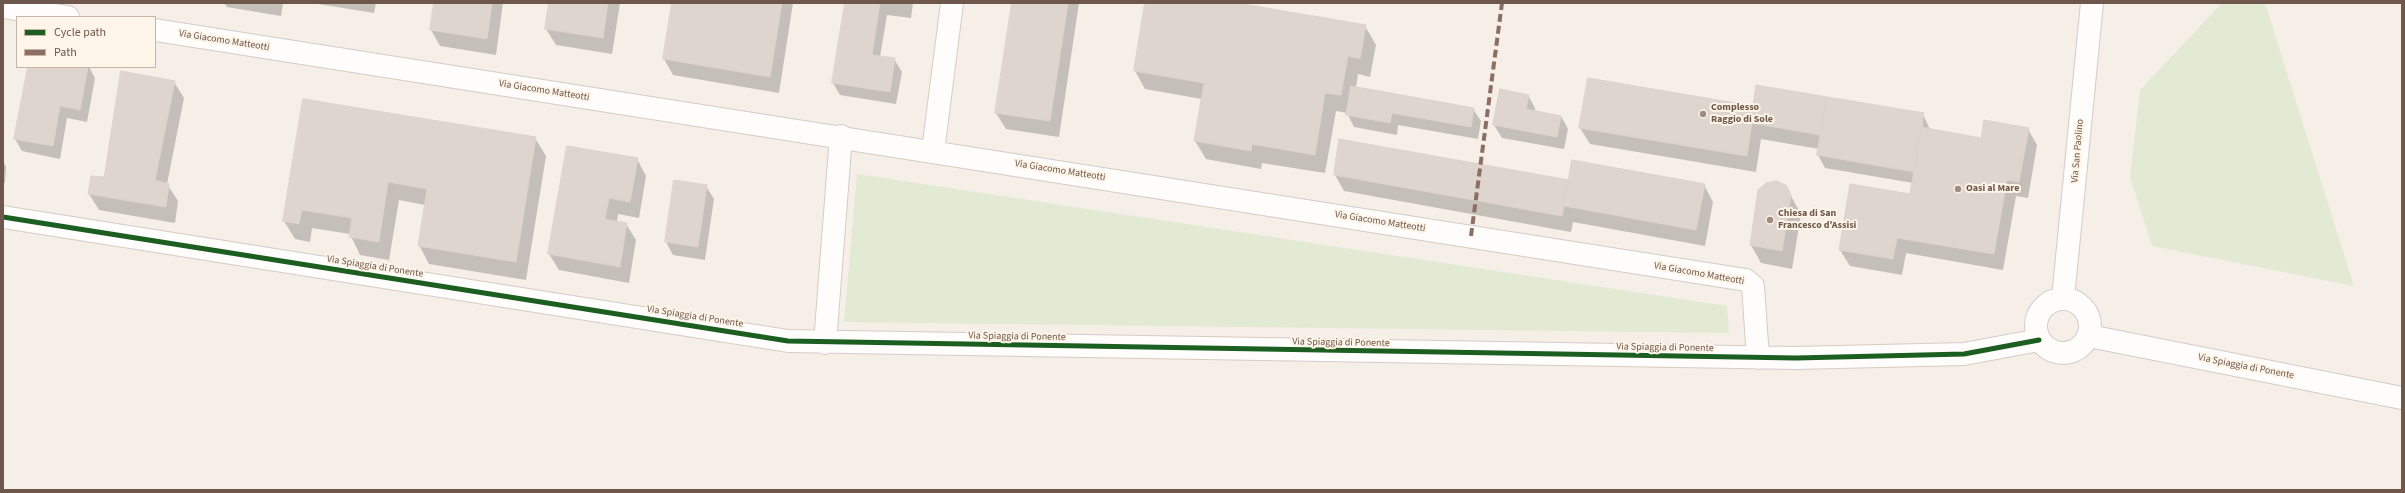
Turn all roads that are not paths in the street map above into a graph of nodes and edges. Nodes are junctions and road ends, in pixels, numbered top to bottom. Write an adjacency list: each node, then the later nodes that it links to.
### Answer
1 (952, 3): 7 (street)
2 (2092, 3): 9 (street, Via San Paolino)
3 (3, 7): 4 (street)
4 (62, 16)
5 (156, 30): 6 (street, Via Giacomo Matteotti)
6 (841, 136): 7 (street, Via Giacomo Matteotti); 12 (street)
7 (933, 151): 13 (street, Via Giacomo Matteotti)
8 (3, 217): 12 (street, Via Spiaggia di Ponente)
9 (2063, 298): 10 (street); 11 (street)
10 (2089, 336): 11 (street); 14 (street, Via Spiaggia di Ponente)
11 (2039, 340): 13 (street, Via Spiaggia di Ponente)
12 (825, 343): 13 (street, Via Spiaggia di Ponente)
13 (1758, 358)
14 (2402, 398)

